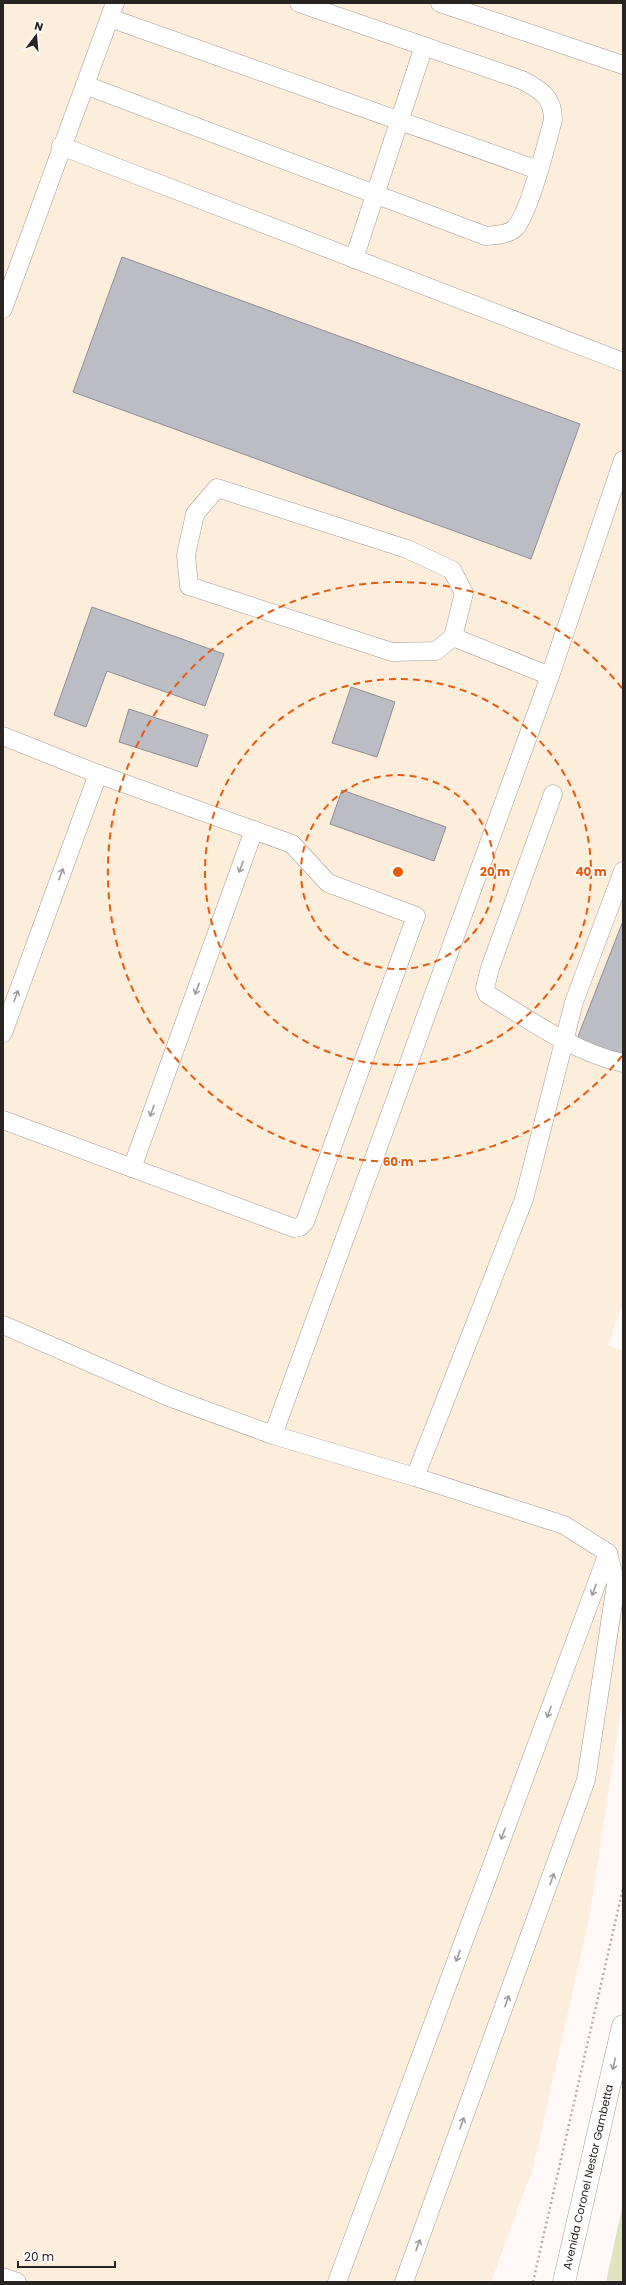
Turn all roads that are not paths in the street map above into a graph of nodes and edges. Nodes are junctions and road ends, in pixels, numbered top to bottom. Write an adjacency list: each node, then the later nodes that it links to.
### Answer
1 (299, 3): 4 (lane)
2 (440, 3): 5 (lane)
3 (112, 10): 6 (lane); 7 (lane)
4 (424, 46): 7 (lane); 9 (lane)
5 (623, 65)
6 (84, 85): 8 (lane); 10 (lane)
7 (398, 119): 9 (lane); 10 (lane)
8 (61, 146): 11 (lane); 12 (lane)
9 (538, 170): 10 (lane)
10 (375, 195): 11 (lane)
11 (354, 259): 13 (lane)
12 (3, 309)
13 (623, 362)
14 (623, 460): 16 (lane)
15 (453, 637): 15 (lane); 16 (lane)
16 (550, 676): 28 (lane)
17 (3, 736): 18 (lane)
18 (98, 774): 20 (lane); 22 (lane, one-way to 18)
19 (553, 794): 23 (lane)
20 (254, 830): 26 (lane, one-way to 26); 26 (lane)
21 (623, 871): 23 (lane)
22 (3, 1033)
23 (564, 1041): 24 (lane); 29 (lane)
24 (623, 1063)
25 (3, 1120): 26 (lane)
26 (132, 1168)
27 (3, 1325): 28 (lane)
28 (273, 1435): 29 (lane)
29 (415, 1477): 30 (lane)
30 (608, 1553): 34 (lane, one-way to 34); 35 (lane, one-way to 30)
31 (623, 2026): 36 (highway, Avenida Coronel Nestor Gambetta, one-way to 36)
32 (3, 2277): 33 (lane)
33 (16, 2282)
34 (337, 2282)
35 (404, 2282)
36 (564, 2282)

